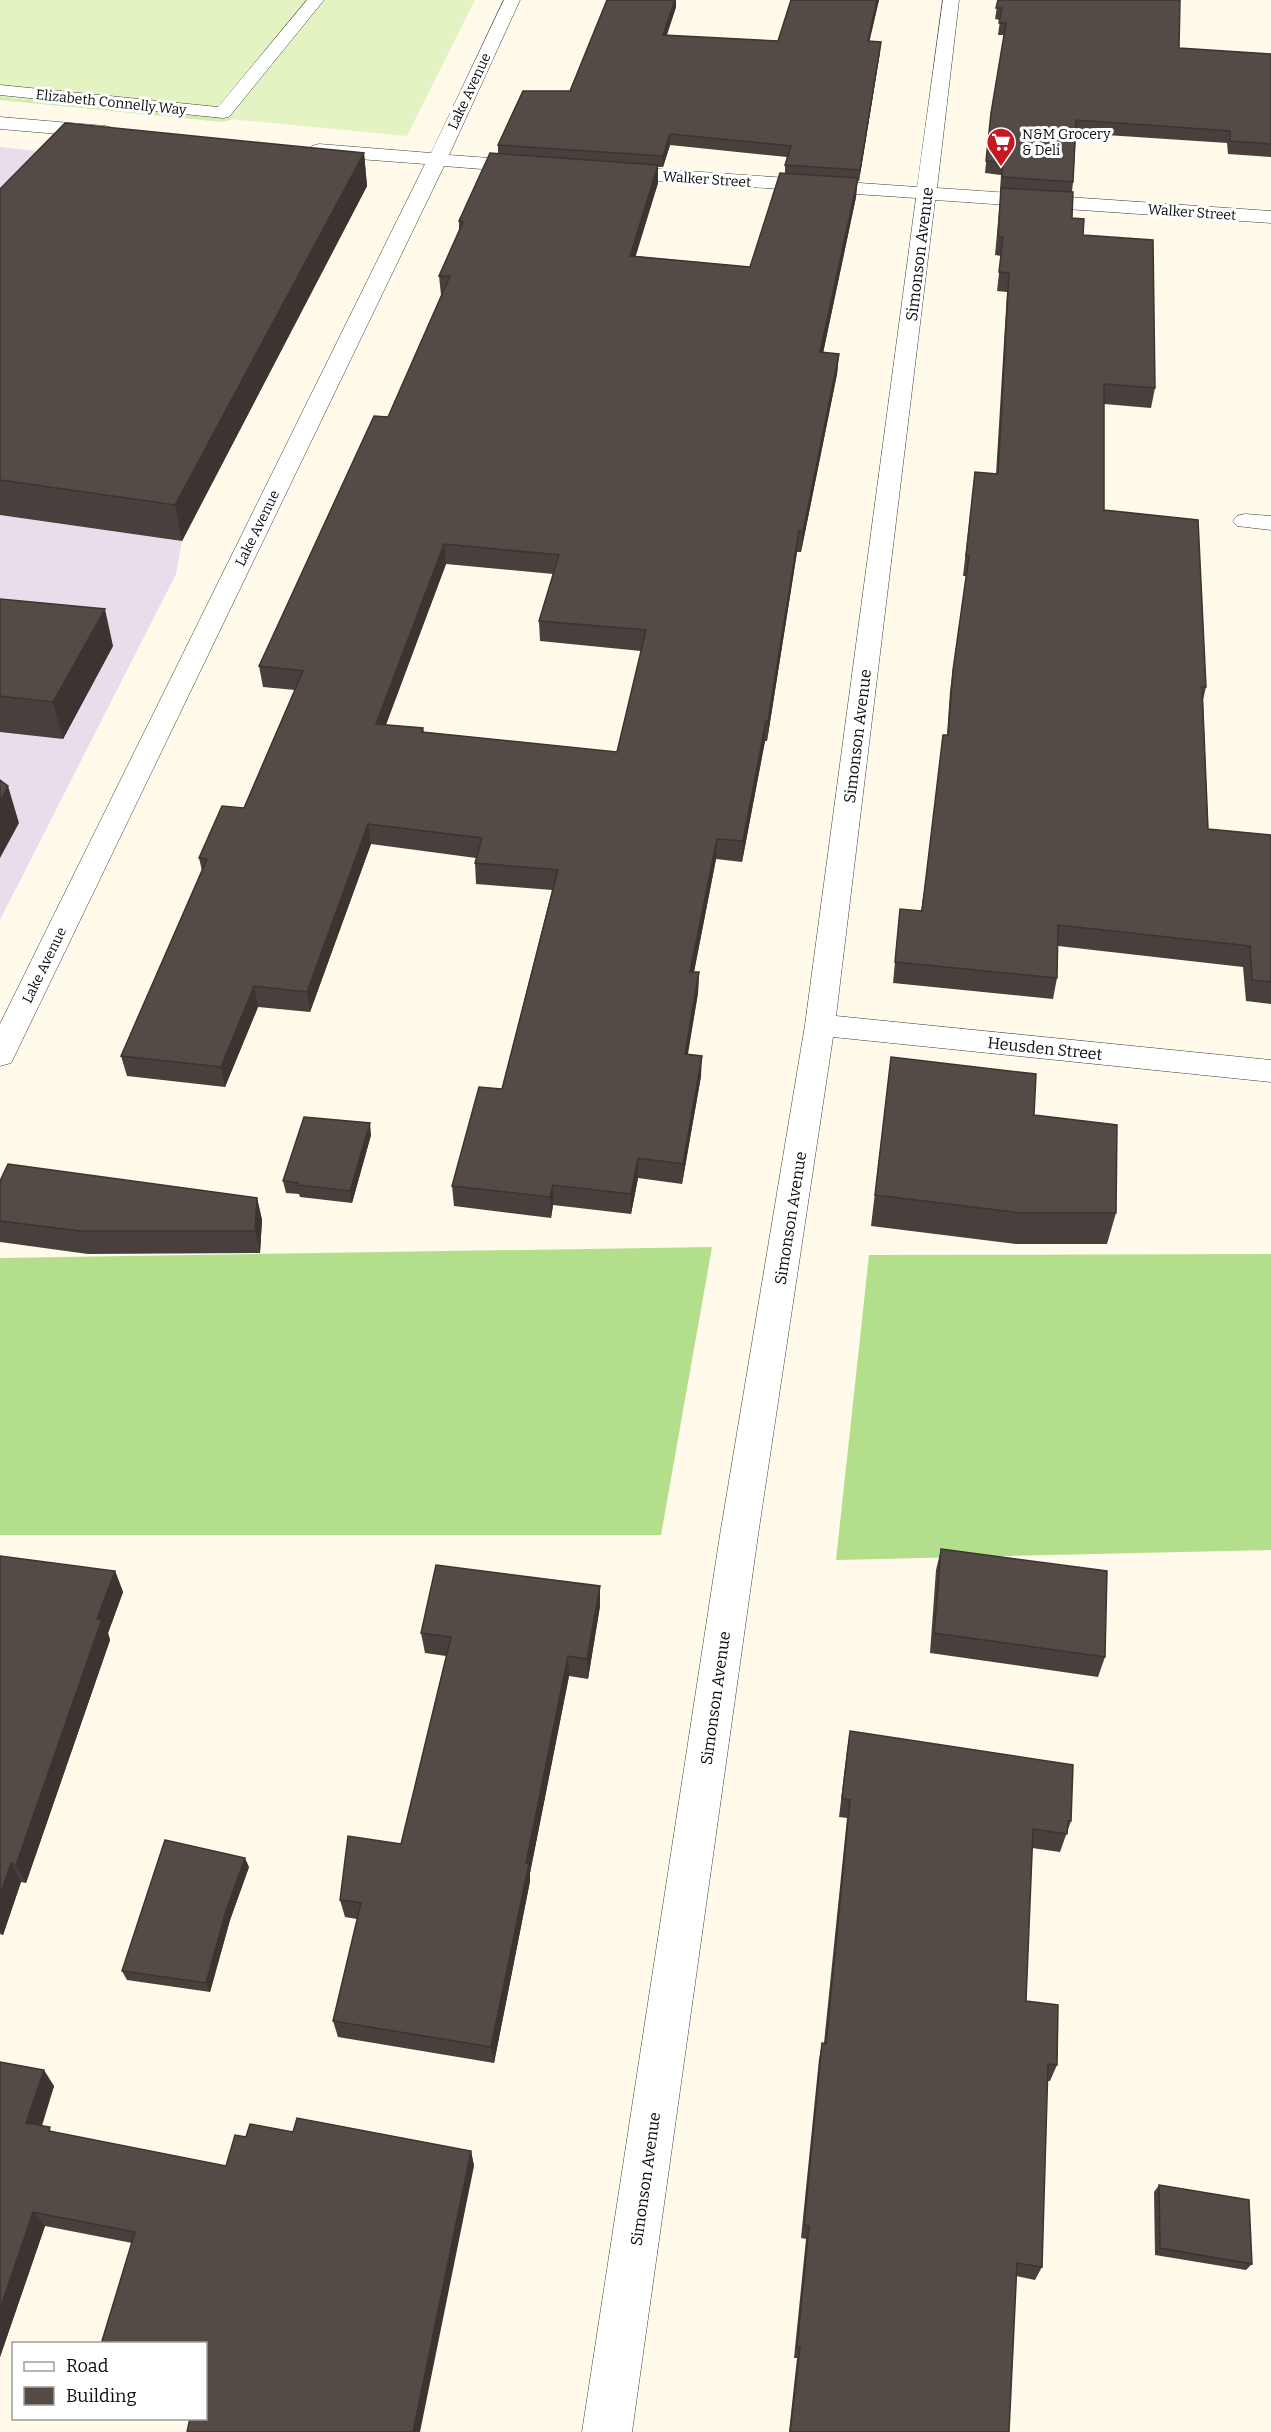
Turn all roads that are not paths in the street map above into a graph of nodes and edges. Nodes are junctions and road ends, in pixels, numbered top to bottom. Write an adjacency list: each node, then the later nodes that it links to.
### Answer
1 (316, 0): 4 (street, Elizabeth Connelly Way)
2 (512, 0): 8 (street, Lake Avenue)
3 (951, 0): 11 (street, Simonson Avenue)
4 (0, 90)
5 (0, 123): 6 (street)
6 (130, 134)
7 (295, 148): 8 (street)
8 (437, 160): 9 (street); 16 (street, Lake Avenue)
9 (554, 168)
10 (601, 171): 11 (street, Walker Street)
11 (927, 194): 12 (street, Walker Street); 15 (street, Simonson Avenue)
12 (1271, 217)
13 (1245, 521): 14 (street)
14 (1271, 523)
15 (820, 1025): 17 (street, Heusden Street); 18 (street, Simonson Avenue)
16 (0, 1055)
17 (1271, 1071)
18 (607, 2432)

